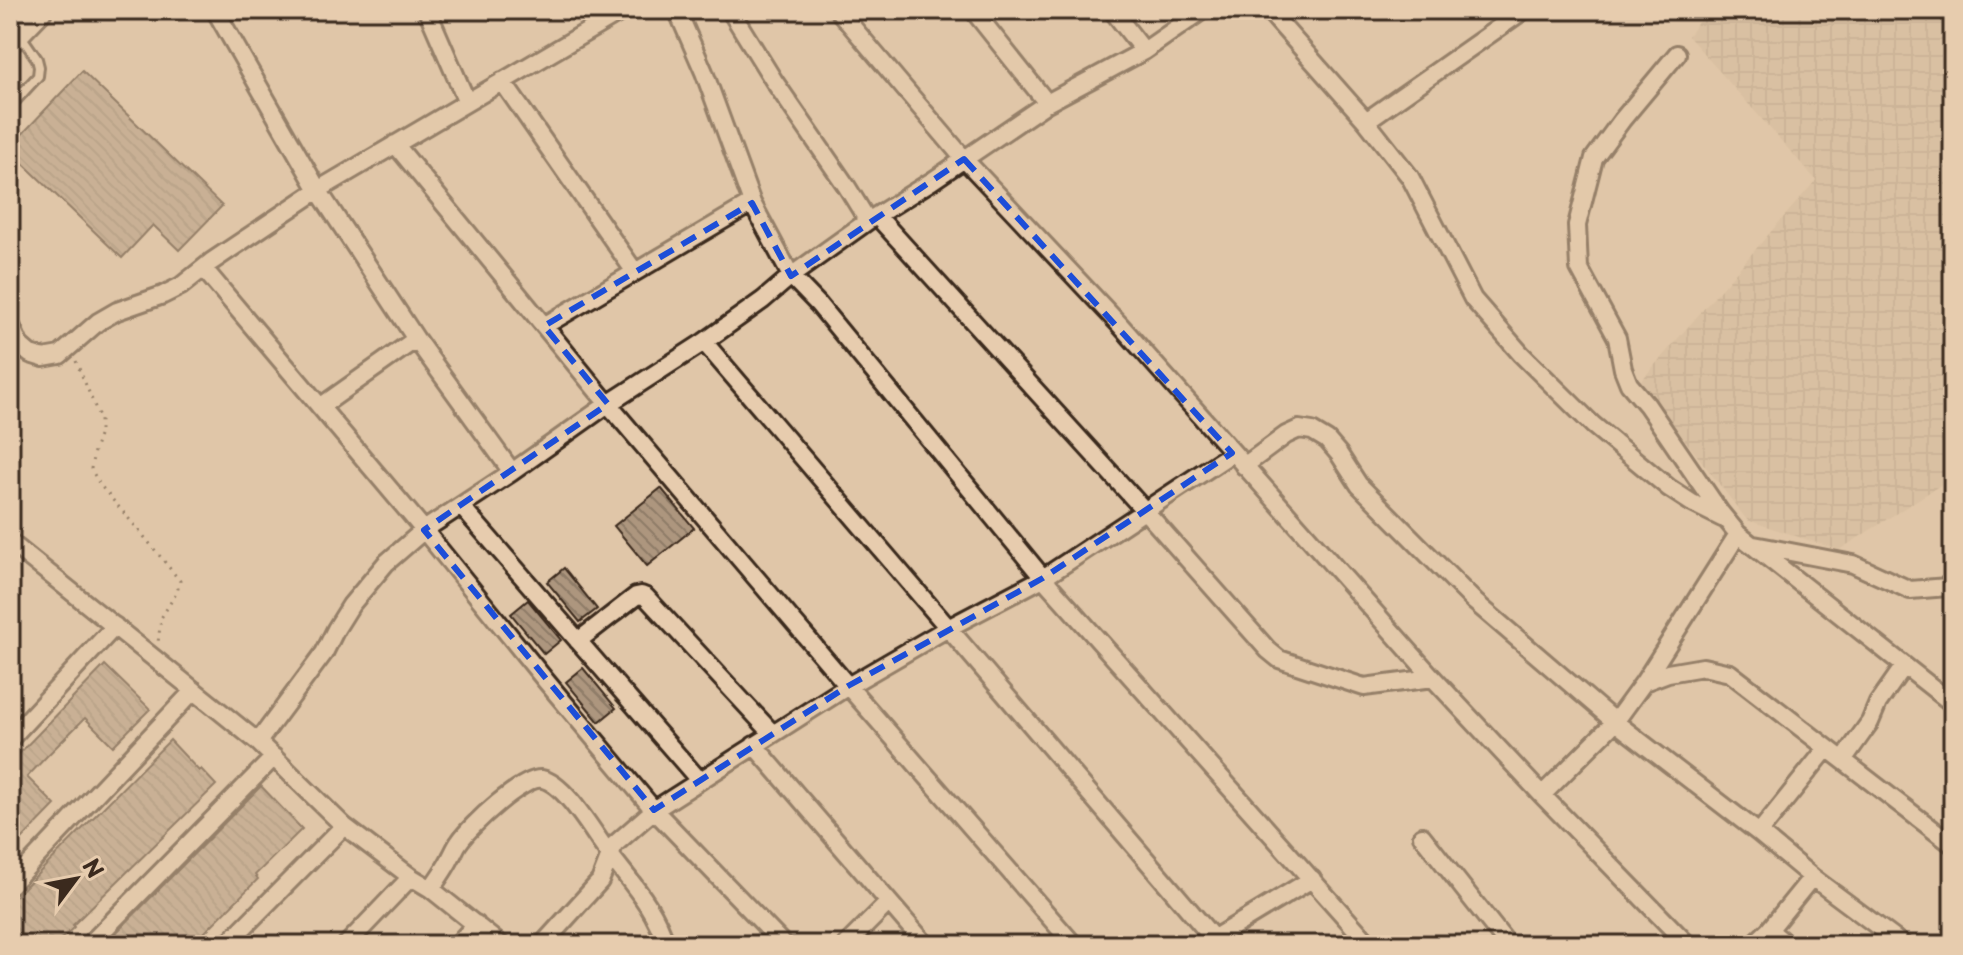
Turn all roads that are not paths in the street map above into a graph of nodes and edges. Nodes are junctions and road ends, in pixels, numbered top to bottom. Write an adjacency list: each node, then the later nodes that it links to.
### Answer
1 (38, 10): 13 (main road)
2 (215, 10): 23 (street)
3 (427, 10): 18 (street)
4 (624, 10): 16 (street)
5 (677, 10): 24 (street)
6 (730, 10): 25 (street)
7 (838, 10): 22 (street)
8 (973, 10): 19 (street)
9 (1112, 10): 14 (street)
10 (1203, 10): 14 (street)
11 (1268, 10): 20 (street)
12 (1524, 10): 20 (street)
13 (14, 35): 17 (lane)
14 (1144, 51): 19 (street)
15 (1677, 54): 39 (street)
16 (502, 81): 18 (street); 27 (street)
17 (10, 101)
18 (467, 102): 21 (street)
19 (1047, 103): 22 (street)
20 (1366, 121): 39 (street)
21 (395, 144): 23 (street); 29 (street)
22 (964, 159): 25 (street); 35 (street)
23 (318, 190): 26 (street); 31 (street)
24 (752, 203): 27 (street); 28 (street)
25 (872, 218): 28 (street); 38 (street)
26 (204, 269): 30 (street); 34 (street)
27 (635, 272): 29 (street)
28 (791, 276): 32 (street); 43 (street)
29 (544, 326): 33 (street)
30 (12, 339)
31 (416, 339): 34 (street); 36 (street)
32 (704, 342): 33 (street); 46 (street)
33 (608, 404): 36 (street); 51 (street)
34 (320, 407): 40 (street)
35 (1238, 459): 38 (street); 49 (street); 54 (street)
36 (512, 472): 37 (street)
37 (461, 506): 40 (street); 47 (street)
38 (1146, 512): 43 (street); 49 (street)
39 (1726, 520): 41 (street)
40 (424, 530): 57 (street); 64 (street)
41 (1745, 539): 44 (street); 48 (street); 50 (street)
42 (10, 542): 45 (street)
43 (1043, 578): 46 (street); 72 (street)
44 (1953, 588)
45 (115, 626): 52 (street); 56 (street)
46 (948, 628): 51 (street); 78 (street)
47 (578, 641): 55 (street); 62 (street)
48 (1904, 666): 53 (street); 61 (street)
49 (1433, 678): 63 (street)
50 (1644, 682): 54 (street); 59 (street)
51 (848, 686): 55 (street); 89 (street)
52 (194, 690): 57 (street); 73 (street)
53 (1953, 704)
54 (1615, 722): 63 (street); 66 (street)
55 (772, 733): 58 (street)
56 (10, 739)
57 (258, 742): 60 (street)
58 (754, 745): 62 (street); 75 (street)
59 (1827, 748): 61 (street); 66 (street)
60 (274, 757): 65 (street); 79 (street)
61 (1843, 760): 68 (street)
62 (699, 780): 64 (street)
63 (1542, 795): 92 (street)
64 (654, 810): 69 (street); 86 (street)
65 (344, 826): 70 (street); 80 (street)
66 (1759, 833): 71 (street)
67 (1422, 836): 91 (street)
68 (1953, 845)
69 (610, 855): 74 (street); 84 (street); 85 (street)
70 (411, 877): 74 (street); 81 (street)
71 (1812, 877): 77 (street); 95 (street)
72 (1312, 879): 78 (street); 90 (street)
73 (10, 885)
74 (431, 889): 76 (street)
75 (889, 902): 87 (street); 88 (street)
76 (476, 924): 82 (street); 83 (street)
77 (1769, 930): 93 (street); 94 (street)
78 (1212, 943)
79 (89, 945)
80 (226, 945)
81 (346, 945)
82 (457, 945)
83 (501, 945)
84 (542, 945)
85 (666, 945)
86 (784, 945)
87 (846, 945)
88 (926, 945)
89 (1074, 945)
90 (1370, 945)
91 (1508, 945)
92 (1688, 945)
93 (1753, 945)
94 (1787, 945)
95 (1903, 945)

